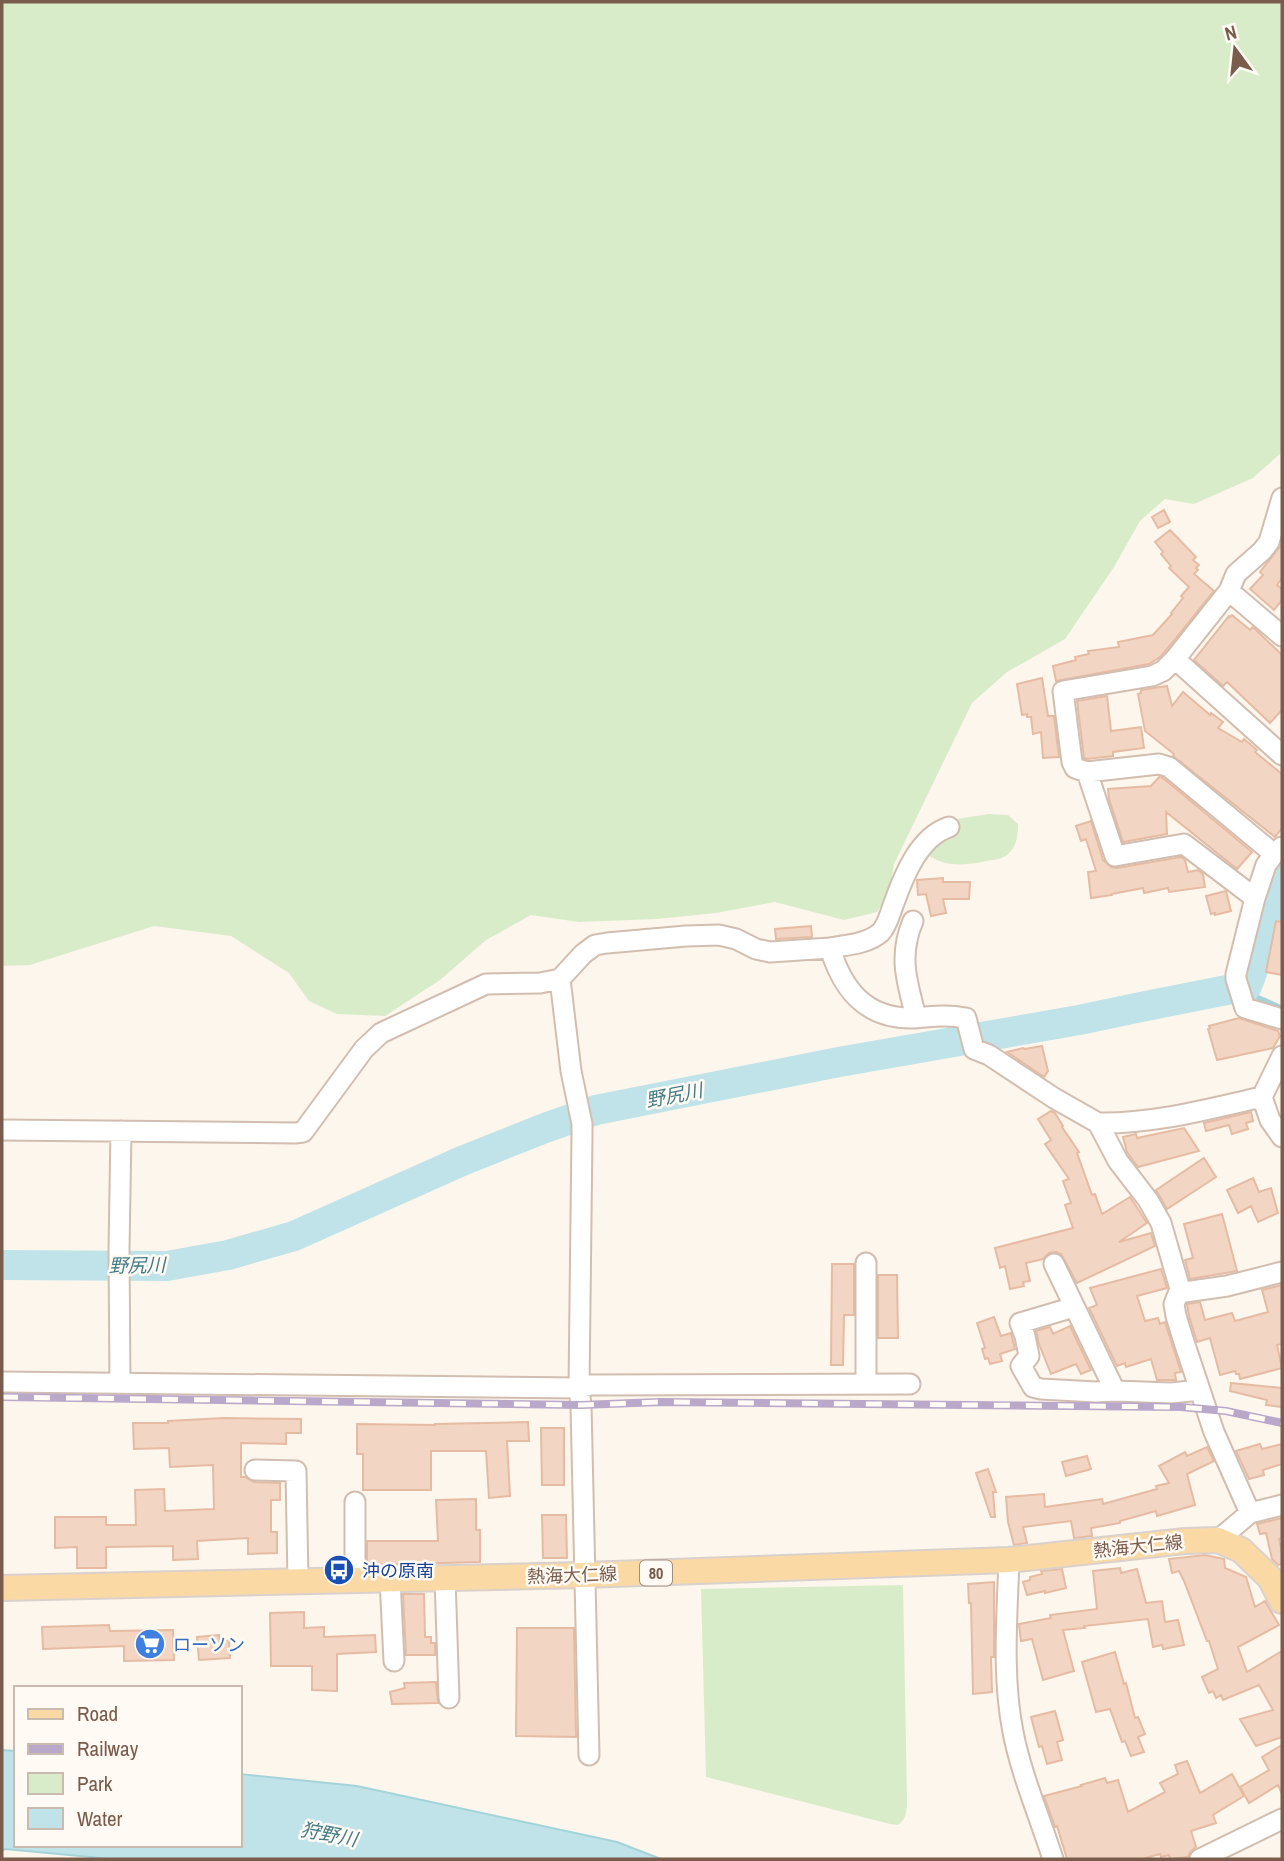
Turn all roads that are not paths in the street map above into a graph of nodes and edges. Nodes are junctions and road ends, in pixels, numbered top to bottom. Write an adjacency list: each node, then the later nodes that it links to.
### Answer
1 (1282, 498): 2 (street)
2 (1278, 528): 3 (street)
3 (1228, 591): 4 (street); 5 (street)
4 (1282, 636)
5 (1175, 659): 6 (street); 7 (street)
6 (1282, 755)
7 (1087, 772): 9 (street); 10 (street)
8 (949, 827): 12 (street)
9 (1278, 850): 10 (street)
10 (1255, 898): 15 (street)
11 (913, 921): 14 (street)
12 (830, 948): 13 (street); 14 (street)
13 (561, 979): 20 (street); 31 (street)
14 (916, 1017): 18 (street)
15 (1282, 1018)
16 (1282, 1056): 17 (street)
17 (1262, 1097): 18 (street); 21 (street)
18 (1098, 1123): 25 (street)
19 (2, 1130): 20 (street)
20 (121, 1131): 28 (street)
21 (1282, 1138)
22 (866, 1263): 29 (street)
23 (1054, 1264): 26 (street)
24 (1282, 1272): 25 (street)
25 (1180, 1291): 33 (street)
26 (1074, 1307): 32 (street); 32 (street)
27 (2, 1382): 28 (street)
28 (120, 1383): 31 (street)
29 (866, 1384): 30 (street); 31 (street)
30 (910, 1384)
31 (579, 1388): 40 (street)
32 (1115, 1391): 33 (street)
33 (1200, 1391): 37 (street)
34 (255, 1470): 44 (street)
35 (355, 1502): 43 (street)
36 (1282, 1505): 37 (street)
37 (1251, 1513): 38 (street)
38 (1218, 1540): 39 (main road, 熱海大仁線 / 80); 46 (main road)
39 (1009, 1560): 40 (main road, 熱海大仁線 / 80); 51 (street)
40 (584, 1575): 41 (main road, 熱海大仁線 / 80); 49 (street)
41 (445, 1578): 42 (main road, 熱海大仁線 / 80); 48 (street)
42 (390, 1579): 43 (main road, 熱海大仁線 / 80); 47 (street)
43 (355, 1580): 44 (main road, 熱海大仁線 / 80)
44 (298, 1581): 45 (main road, 熱海大仁線 / 80)
45 (2, 1588)
46 (1282, 1601)
47 (394, 1661)
48 (449, 1698)
49 (589, 1755)
50 (1282, 1819): 52 (street)
51 (1053, 1859)
52 (1200, 1859)

